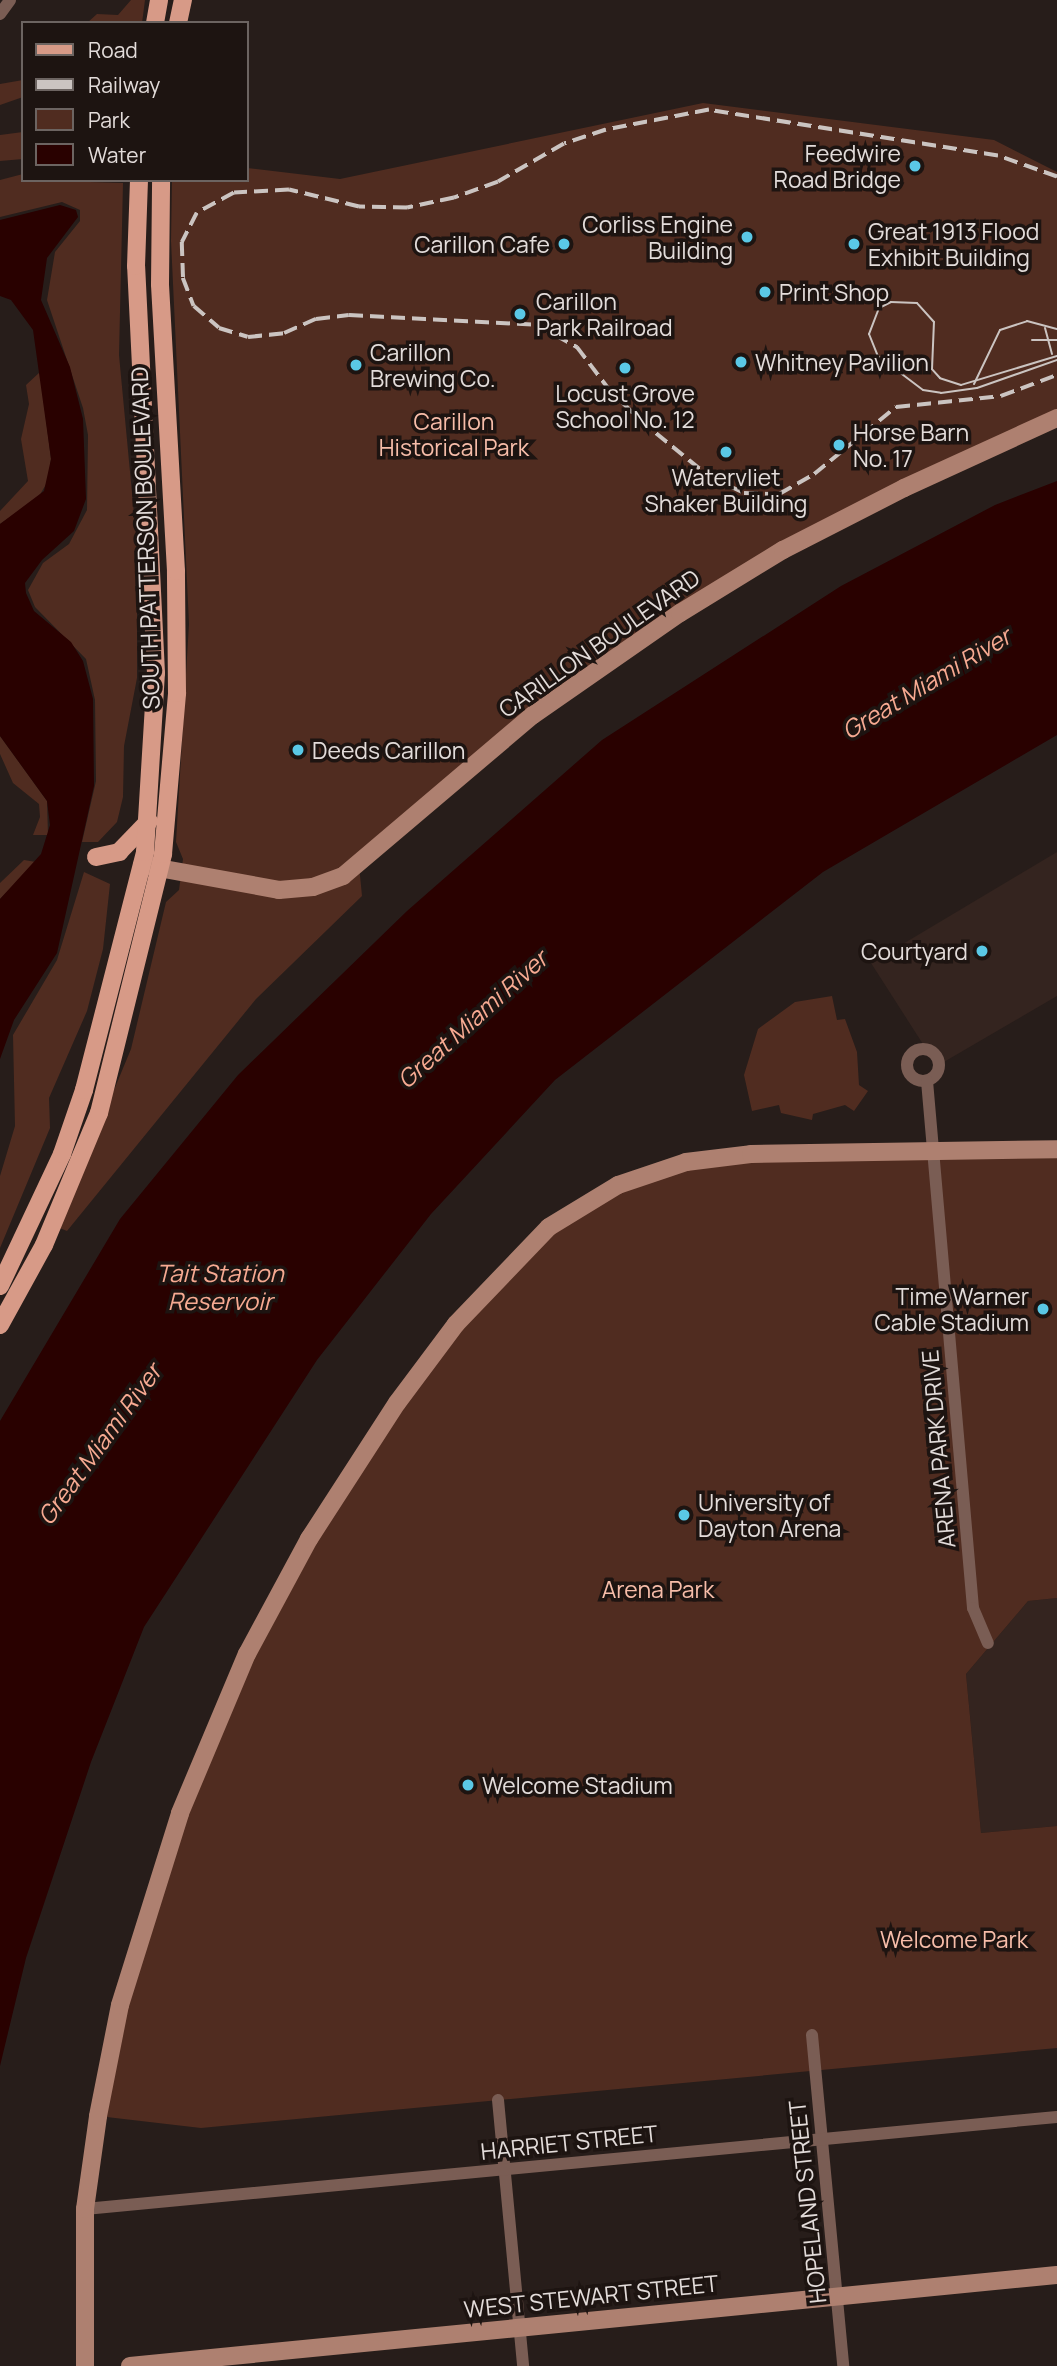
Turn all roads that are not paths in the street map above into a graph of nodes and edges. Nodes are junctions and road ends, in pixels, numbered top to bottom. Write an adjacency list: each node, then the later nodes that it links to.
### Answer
1 (10, 0): 4 (street)
2 (159, 0): 5 (main road)
3 (183, 0): 6 (main road)
4 (0, 14)
5 (155, 21)
6 (178, 21)
7 (139, 182): 10 (main road, SOUTH PATTERSON BOULEVARD)
8 (161, 182): 12 (main road, SOUTH PATTERSON BOULEVARD)
9 (1057, 418): 12 (main road, CARILLON BOULEVARD)
10 (149, 821): 11 (main road); 12 (main road, SOUTH PATTERSON BOULEVARD)
11 (96, 857)
12 (151, 867): 16 (main road, SOUTH PATTERSON BOULEVARD); 17 (main road, SOUTH PATTERSON BOULEVARD)
13 (926, 1081): 15 (street, ARENA PARK DRIVE)
14 (1057, 1149): 15 (main road)
15 (934, 1152): 18 (street, ARENA PARK DRIVE); 24 (main road)
16 (0, 1286)
17 (0, 1325)
18 (988, 1643)
19 (812, 2035): 22 (street, HOPELAND STREET)
20 (498, 2099): 23 (street)
21 (1057, 2117): 22 (street, HARRIET STREET)
22 (822, 2139): 23 (street, HARRIET STREET); 26 (street, HOPELAND STREET)
23 (504, 2170): 24 (street, HARRIET STREET); 27 (street)
24 (85, 2209): 28 (main road)
25 (1057, 2275): 26 (main road, WEST STEWART STREET)
26 (837, 2297): 27 (main road, WEST STEWART STREET); 31 (street, HOPELAND STREET)
27 (519, 2327): 29 (main road, WEST STEWART STREET); 30 (street)
28 (85, 2366)
29 (130, 2366)
30 (523, 2366)
31 (844, 2366)

